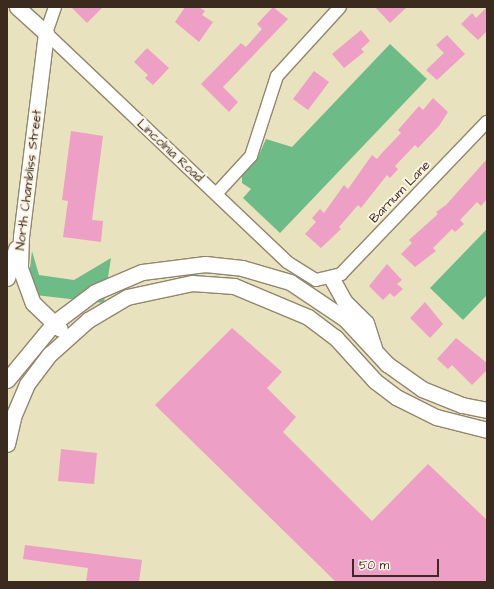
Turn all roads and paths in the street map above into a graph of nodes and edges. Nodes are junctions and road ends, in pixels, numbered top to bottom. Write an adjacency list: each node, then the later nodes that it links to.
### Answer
1 (16, 7): 4 (main road, Lincolnia Road)
2 (55, 7): 4 (street, North Chambliss Street)
3 (340, 7): 6 (street)
4 (46, 33): 6 (street, Lincolnia Road); 7 (main road, North Chambliss Street)
5 (487, 122): 9 (street, Barnum Lane)
6 (216, 194): 9 (street, Lincolnia Road)
7 (21, 236): 8 (main road); 10 (main road, North Chambliss Street)
8 (7, 278)
9 (332, 279): 12 (main road)
10 (54, 323): 11 (main road, North Chambliss Street); 12 (main road); 13 (main road)
11 (68, 336): 15 (main road); 16 (main road)
12 (374, 349): 14 (main road)
13 (7, 380)
14 (487, 410)
15 (487, 430)
16 (7, 444)

